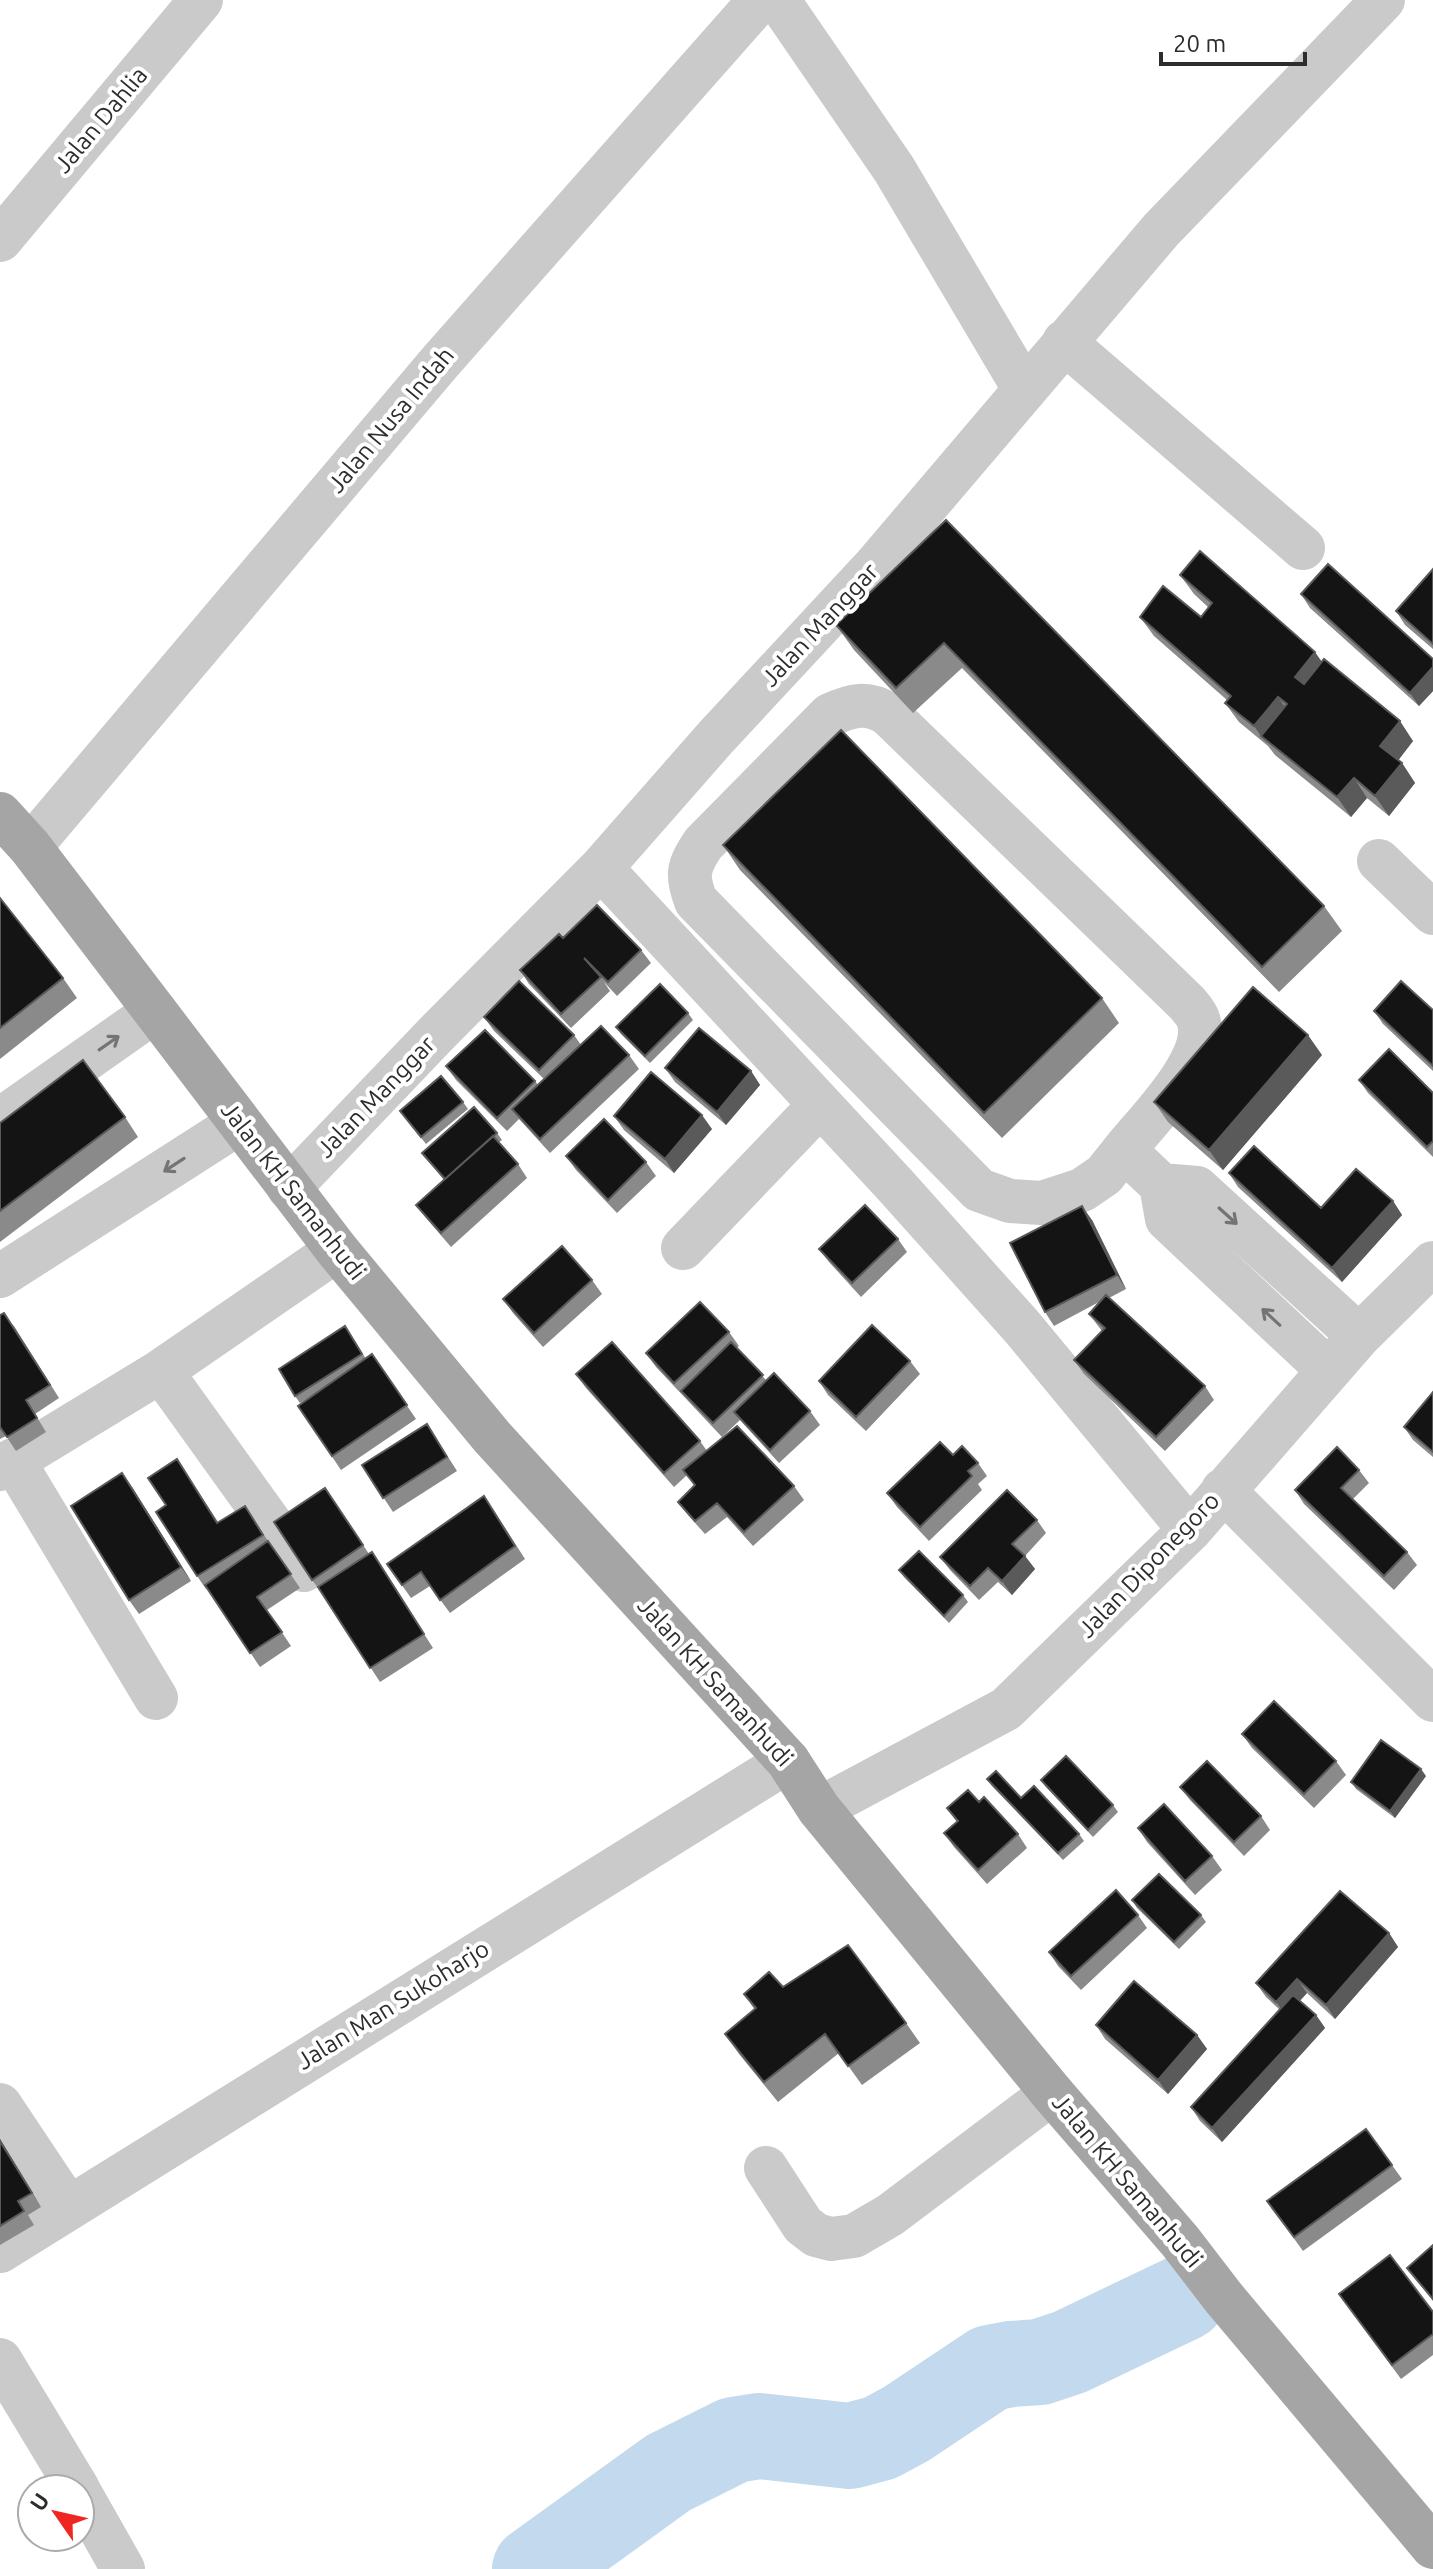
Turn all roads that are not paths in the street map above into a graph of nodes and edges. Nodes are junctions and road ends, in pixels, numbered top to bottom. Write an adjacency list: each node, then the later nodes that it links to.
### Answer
1 (201, 0): 5 (street, Jalan Dahlia)
2 (760, 0): 10 (street, Jalan Nusa Indah)
3 (778, 0): 7 (street)
4 (1383, 0): 6 (street, Jalan Manggar)
5 (0, 240)
6 (1064, 342): 7 (street, Jalan Manggar); 8 (street)
7 (1025, 390): 12 (street, Jalan Manggar)
8 (1303, 548)
9 (0, 814): 10 (main road, Jalan KH Samanhudi)
10 (30, 847): 14 (main road, Jalan KH Samanhudi)
11 (1379, 861): 13 (street)
12 (601, 868): 15 (street); 20 (street, Jalan Manggar)
13 (1433, 913)
14 (155, 1011): 16 (street, one-way to 14); 17 (main road, Jalan KH Samanhudi)
15 (820, 1105): 21 (street); 30 (street)
16 (0, 1120)
17 (239, 1123): 20 (main road, Jalan KH Samanhudi); 24 (street, one-way to 24)
18 (1124, 1150): 18 (street); 19 (street)
19 (1161, 1185): 25 (street, one-way to 25); 26 (street, one-way to 19)
20 (289, 1188): 22 (main road, Jalan KH Samanhudi)
21 (683, 1248)
22 (337, 1250): 27 (street); 34 (main road, Jalan KH Samanhudi)
23 (1433, 1263): 25 (street, Jalan Diponegoro)
24 (0, 1276)
25 (1359, 1336): 26 (street, Jalan Diponegoro)
26 (1328, 1370): 29 (street, Jalan Diponegoro)
27 (161, 1371): 28 (street); 31 (street)
28 (7, 1464): 32 (street)
29 (1223, 1490): 30 (street, Jalan Diponegoro); 33 (street)
30 (1190, 1530): 35 (street, Jalan Diponegoro)
31 (304, 1570)
32 (156, 1698)
33 (1433, 1700)
34 (788, 1761): 35 (main road, Jalan KH Samanhudi); 39 (street, Jalan Man Sukoharjo)
35 (819, 1809): 36 (main road, Jalan KH Samanhudi)
36 (1052, 2093): 38 (street); 44 (main road, Jalan KH Samanhudi)
37 (0, 2105): 39 (street)
38 (766, 2168)
39 (68, 2207): 40 (street, Jalan Man Sukoharjo)
40 (0, 2251)
41 (0, 2360): 42 (street)
42 (68, 2473)
43 (96, 2521): 45 (street)
44 (1433, 2547)
45 (123, 2569)

